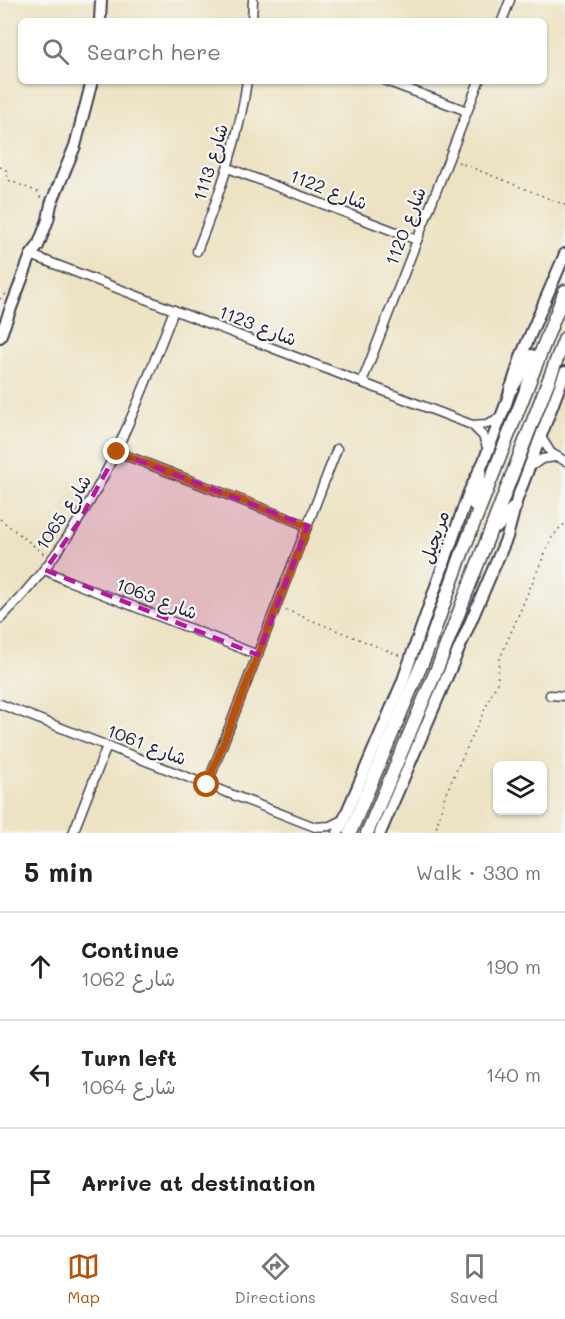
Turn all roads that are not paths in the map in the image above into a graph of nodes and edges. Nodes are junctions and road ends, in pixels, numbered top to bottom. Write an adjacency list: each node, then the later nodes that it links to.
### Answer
1 (101, 0): 4 (street)
2 (253, 0): 5 (street)
3 (510, 0): 6 (street)
4 (100, 18)
5 (252, 18)
6 (503, 18)
7 (91, 84): 16 (street)
8 (246, 84): 12 (street, شارع 1113)
9 (394, 84): 11 (street)
10 (477, 84): 11 (street, شارع 1120)
11 (467, 111): 13 (street, شارع 1120)
12 (228, 168): 13 (street, شارع 1122); 14 (street, شارع 1113)
13 (417, 240): 23 (street, شارع 1120)
14 (197, 251)
15 (565, 254): 24 (street, مريجيل)
16 (31, 255): 19 (street, شارع 1123); 20 (street)
17 (565, 285): 24 (main road)
18 (565, 291): 38 (main road, مريجيل)
19 (174, 310): 23 (street, شارع 1123); 30 (street, شارع 1065)
20 (0, 337)
21 (565, 338): 37 (main road)
22 (565, 372): 27 (street)
23 (362, 382): 26 (street, شارع 1123)
24 (511, 389): 25 (street, مريجيل)
25 (501, 417): 26 (street); 29 (street, مريجيل)
26 (472, 425): 29 (street)
27 (541, 437): 31 (street); 33 (street)
28 (337, 449): 36 (street)
29 (488, 450): 34 (street, مريجيل)
30 (117, 452): 36 (street); 39 (street, شارع 1065)
31 (555, 457): 32 (street); 33 (street)
32 (565, 461)
33 (530, 467): 35 (street)
34 (480, 470): 38 (main road); 47 (street, مريجيل)
35 (515, 507): 37 (main road); 53 (street)
36 (308, 526): 41 (street)
37 (490, 532): 52 (main road)
38 (461, 556): 51 (main road, مريجيل)
39 (45, 570): 40 (street, شارع 1065); 41 (street, شارع 1063)
40 (0, 619)
41 (258, 655): 46 (street)
42 (550, 695): 43 (street)
43 (565, 696)
44 (0, 704): 45 (street, شارع 1061)
45 (107, 746): 46 (street, شارع 1061); 49 (street)
46 (207, 785): 48 (street, شارع 1061)
47 (344, 819): 48 (street, شارع 1061); 50 (street, مريجيل)
48 (318, 830)
49 (73, 833)
50 (338, 833)
51 (350, 833)
52 (367, 833)
53 (380, 833)

